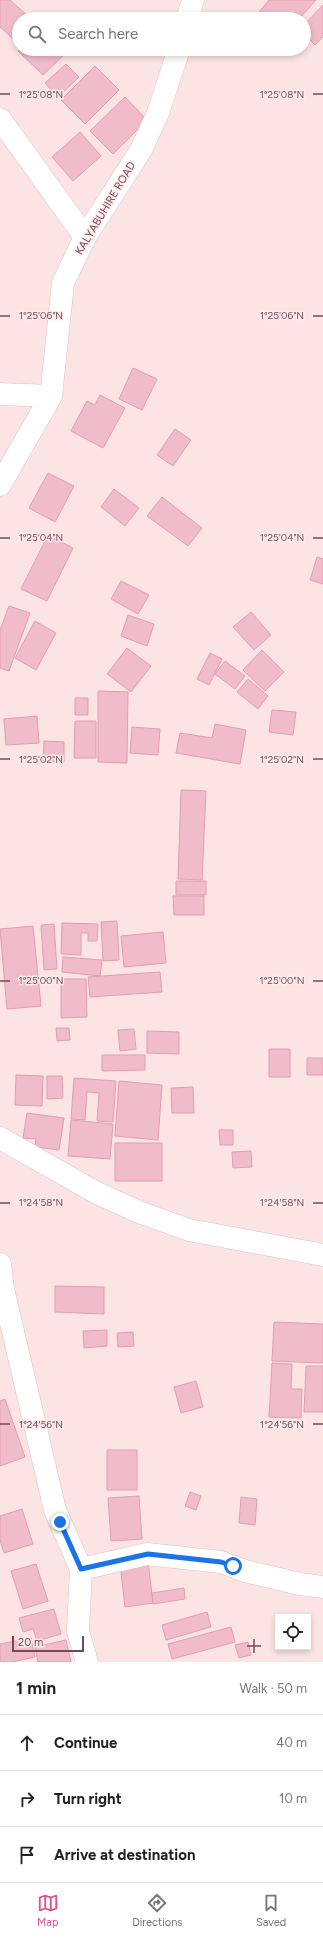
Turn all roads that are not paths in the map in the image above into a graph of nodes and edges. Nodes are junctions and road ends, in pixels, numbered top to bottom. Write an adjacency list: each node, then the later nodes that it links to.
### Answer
1 (193, 0): 2 (street)
2 (189, 12)
3 (177, 56): 5 (street, KALYABUHIRE ROAD)
4 (0, 119): 5 (street)
5 (85, 237): 7 (street, KALYABUHIRE ROAD)
6 (0, 394): 7 (street)
7 (52, 396): 8 (street)
8 (0, 485)
9 (0, 1138): 10 (street)
10 (323, 1255)
11 (0, 1264): 12 (street)
12 (1, 1289): 13 (street)
13 (81, 1569): 14 (street); 15 (street)
14 (323, 1587)
15 (87, 1662)

